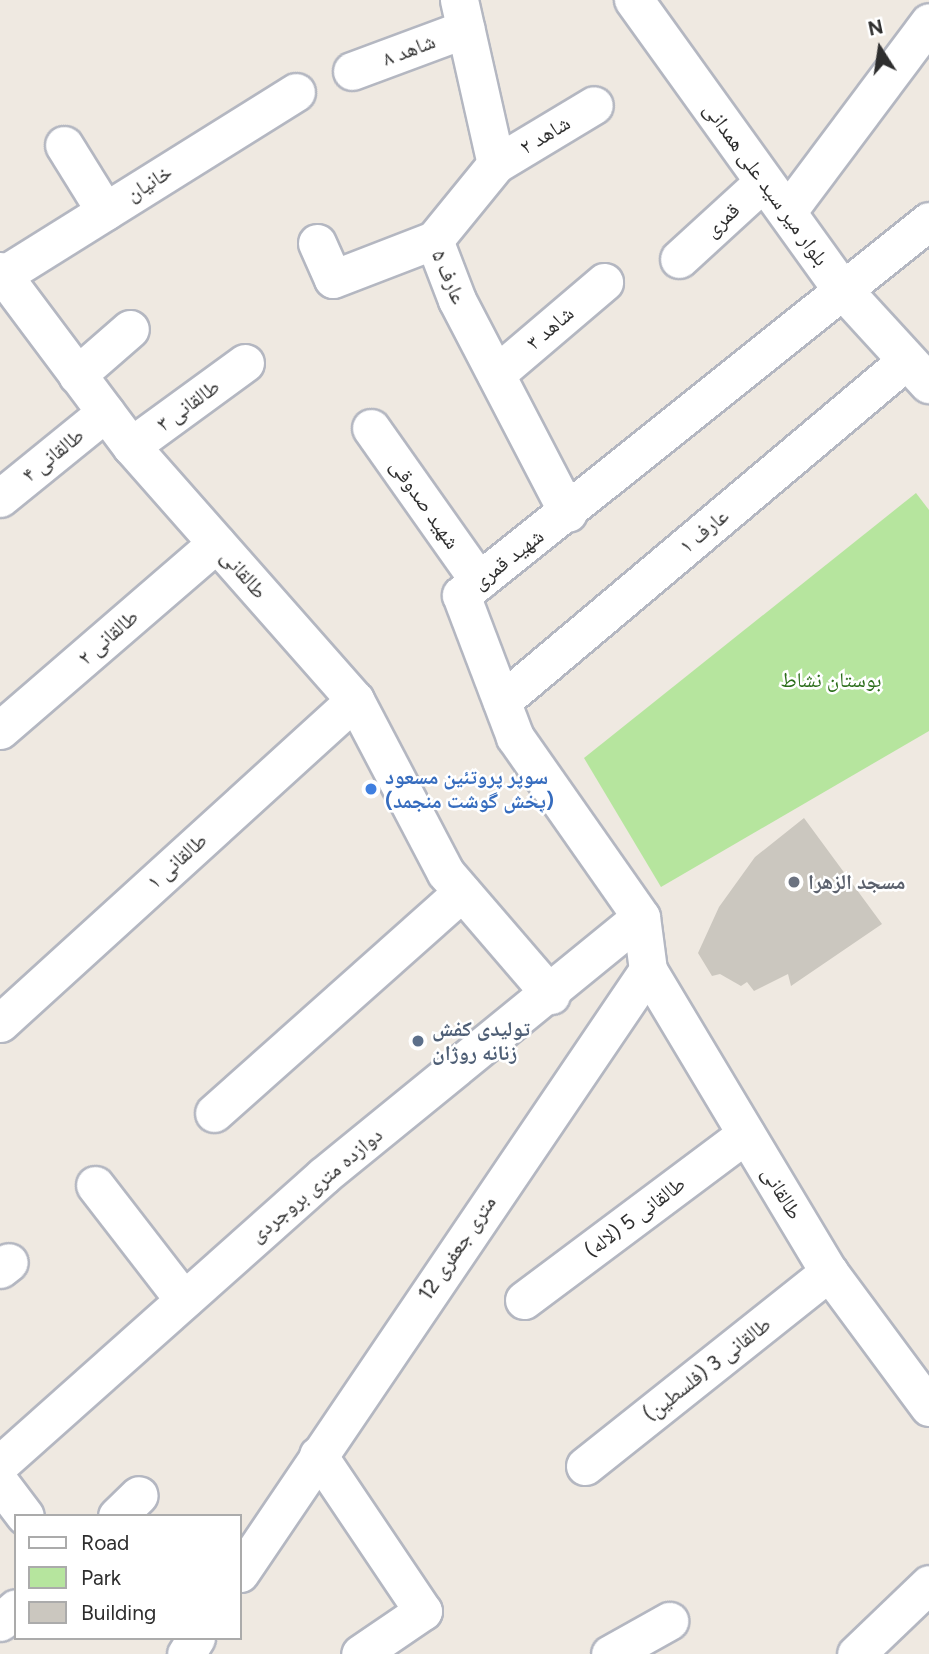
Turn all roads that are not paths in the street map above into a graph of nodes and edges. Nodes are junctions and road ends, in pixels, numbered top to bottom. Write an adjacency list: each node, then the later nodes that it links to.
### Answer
1 (634, 0): 9 (main road, بلوار میر سید علی همدانی)
2 (462, 14): 4 (street, شاهد ۸); 8 (street)
3 (929, 22): 11 (street)
4 (352, 72)
5 (296, 92): 10 (street, خانیان)
6 (594, 105): 8 (street, شاهد ۲)
7 (64, 145): 10 (street)
8 (496, 164): 13 (street, عارف ۵)
9 (764, 181): 11 (main road, بلوار میر سید علی همدانی); 15 (street, قمری)
10 (104, 211): 16 (street, خانیان)
11 (787, 212): 18 (main road, بلوار میر سید علی همدانی)
12 (929, 220): 18 (street, شهید قمری)
13 (434, 240): 14 (street); 22 (street, عارف ۵)
14 (317, 243)
15 (679, 259)
16 (1, 274): 23 (street, طالقانی)
17 (604, 282): 22 (street, شاهد ۳)
18 (842, 289): 21 (main road, بلوار میر سید علی همدانی); 29 (street, شهید قمری)
19 (130, 328): 23 (street)
20 (245, 363): 27 (street, طالقانی ۳)
21 (918, 372): 24 (main road, بلوار میر سید علی همدانی); 33 (street, عارف ۱)
22 (496, 374): 29 (street, عارف ۵)
23 (77, 375): 25 (street, طالقانی)
24 (929, 405)
25 (106, 412): 27 (street, طالقانی); 28 (street, طالقانی ۴)
26 (371, 428): 31 (street, شهید صدوقی)
27 (131, 446): 30 (street, طالقانی)
28 (0, 498)
29 (568, 513): 31 (street, شهید قمری)
30 (217, 544): 32 (street, طالقانی); 34 (street, طالقانی ۲)
31 (479, 581): 33 (street, شهید قمری)
32 (355, 700): 35 (street, طالقانی); 39 (street, طالقانی ۱)
33 (502, 702): 36 (street, شهید قمری)
34 (0, 730)
35 (462, 892): 38 (street, طالقانی); 40 (street)
36 (641, 917): 37 (street); 38 (street, دوازده متری بروجردی)
37 (648, 970): 41 (street, طالقانی); 47 (street, 12 متری جعفری)
38 (551, 995): 44 (street, دوازده متری بروجردی)
39 (0, 1023)
40 (214, 1113)
41 (746, 1134): 43 (street, طالقانی); 45 (street, طالقانی 5 (لاله))
42 (95, 1185): 44 (street)
43 (829, 1272): 46 (street, طالقانی); 49 (street, طالقانی 3 (فلسطین))
44 (184, 1300): 48 (street, دوازده متری بروجردی)
45 (524, 1300)
46 (929, 1407)
47 (318, 1455): 51 (street, 12 متری جعفری); 56 (street)
48 (1, 1466): 50 (street)
49 (585, 1466)
50 (24, 1514)
51 (242, 1570)
52 (929, 1584): 58 (street)
53 (14, 1610): 55 (street)
54 (669, 1621): 57 (street)
55 (0, 1622)
56 (360, 1654)
57 (610, 1654)
58 (856, 1654)

